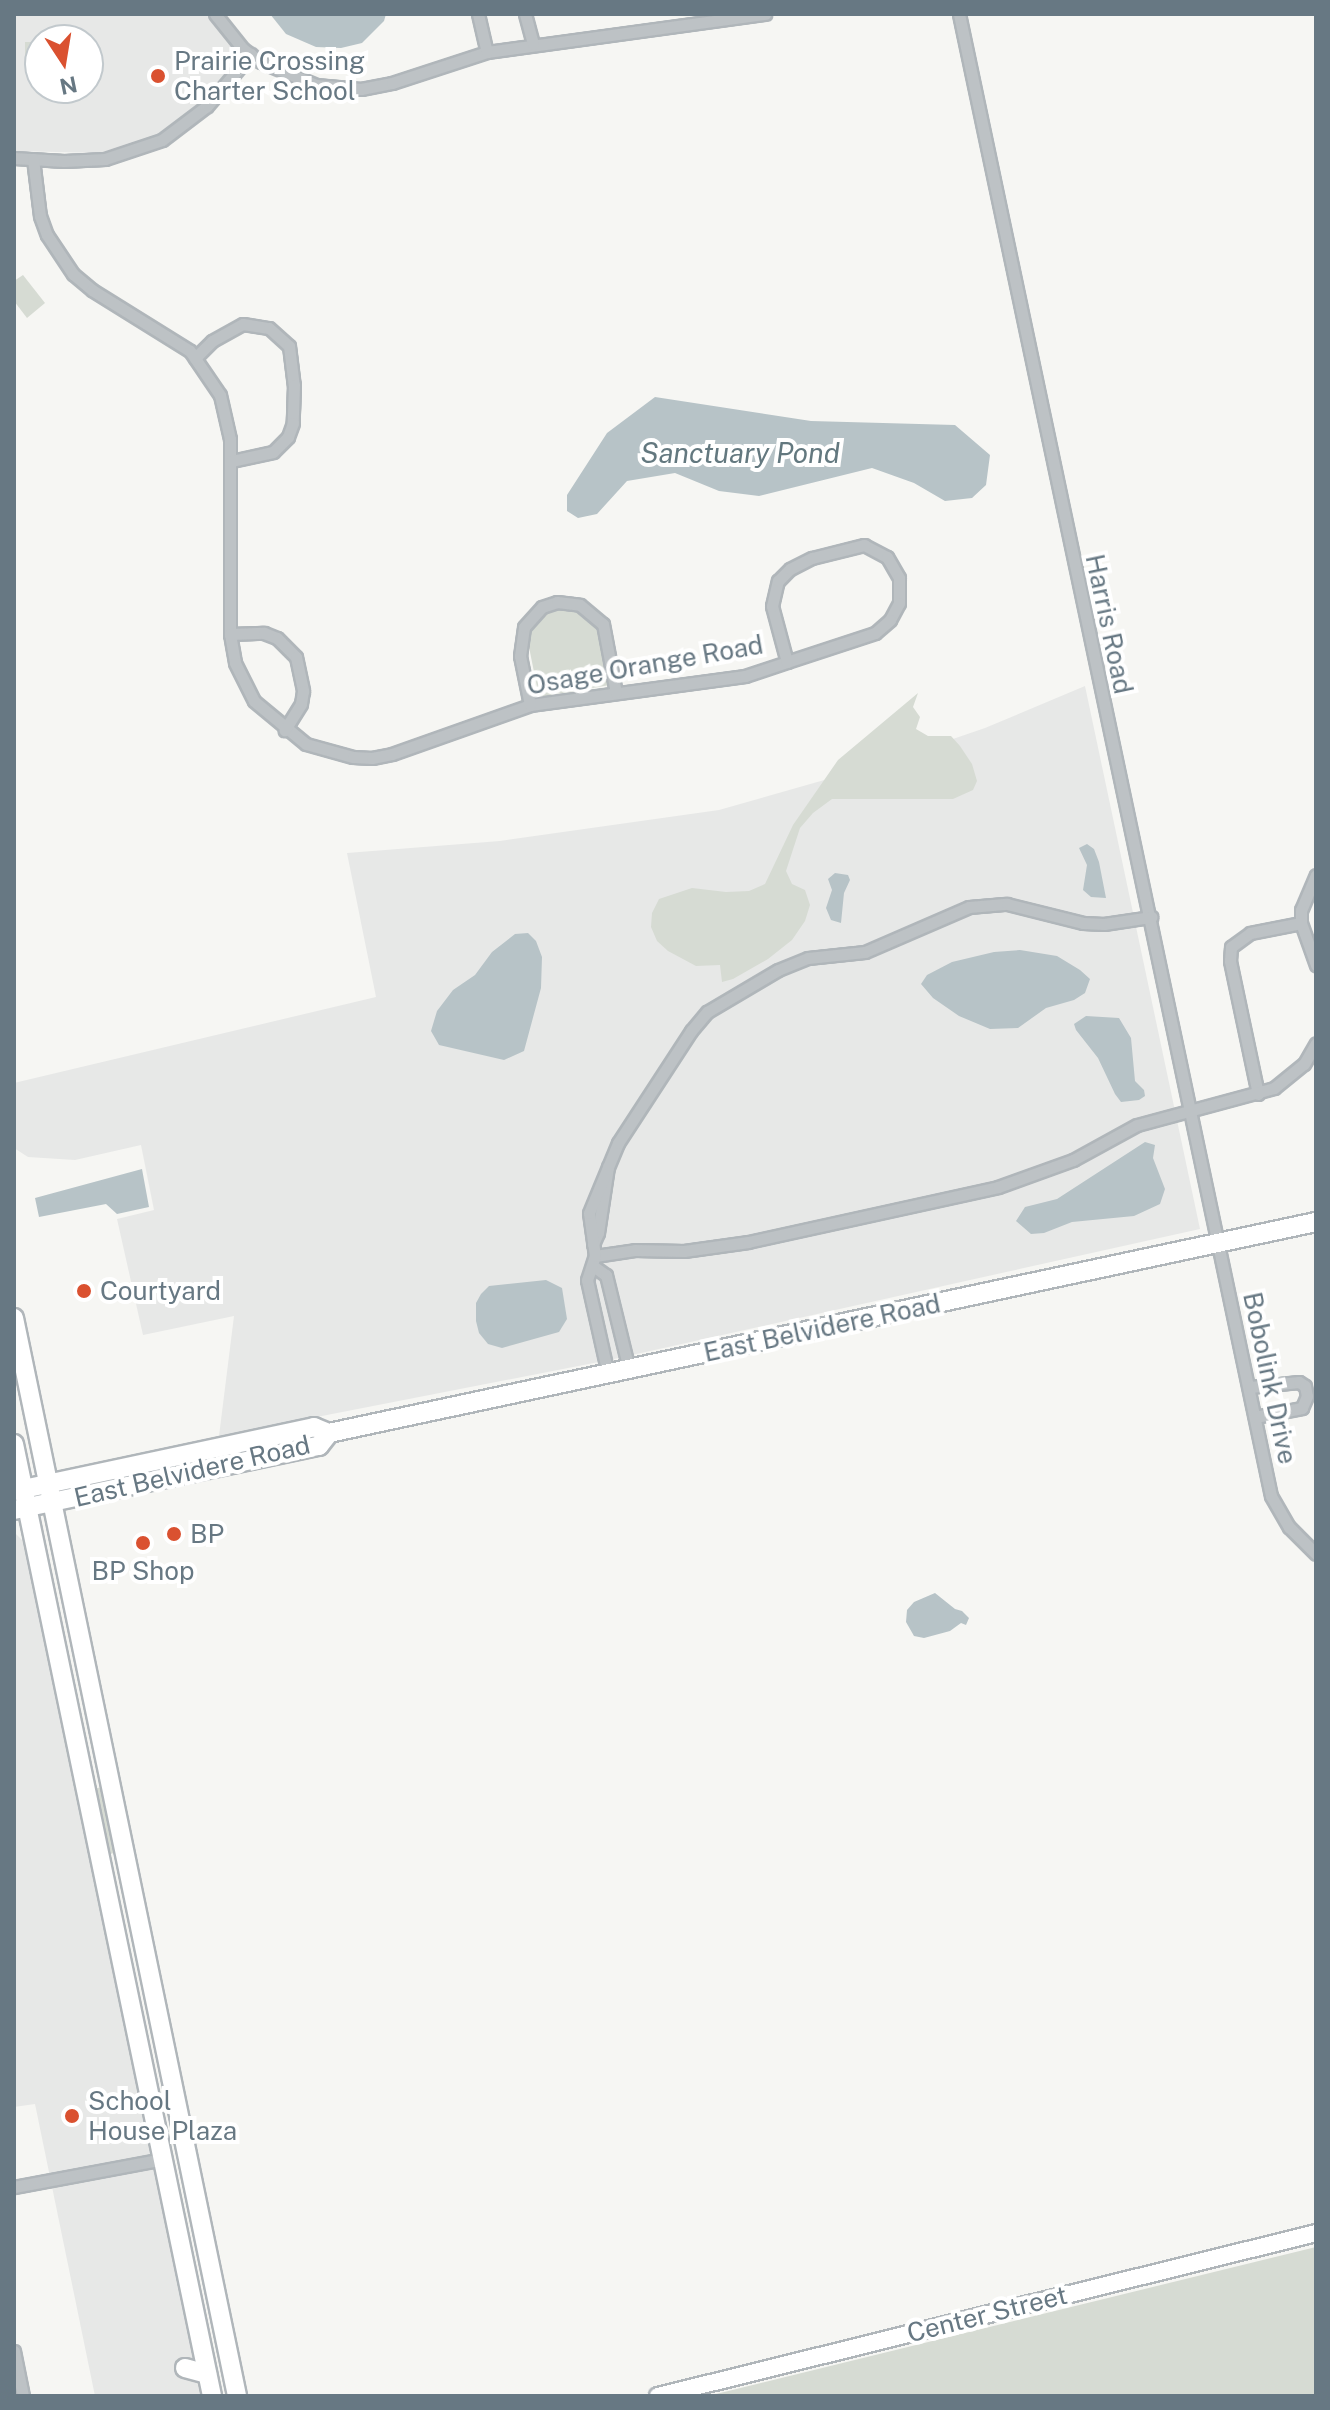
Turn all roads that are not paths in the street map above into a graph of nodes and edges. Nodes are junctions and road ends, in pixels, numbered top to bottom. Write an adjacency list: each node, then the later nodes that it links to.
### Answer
1 (215, 14): 9 (street)
2 (478, 14): 8 (street)
3 (525, 14): 7 (street)
4 (765, 14): 6 (street)
5 (959, 14): 20 (street, Harris Road)
6 (701, 19): 7 (street)
7 (533, 44): 8 (street)
8 (487, 52): 9 (street)
9 (251, 54): 11 (street)
10 (14, 158): 11 (street)
11 (33, 159): 12 (street, Osage Orange Road)
12 (195, 358): 13 (street, Osage Orange Road); 13 (street)
13 (231, 461): 14 (street, Osage Orange Road)
14 (230, 634): 18 (street, Osage Orange Road); 18 (street)
15 (787, 662): 15 (street, Osage Orange Road); 16 (street, Osage Orange Road)
16 (616, 693): 17 (street, Osage Orange Road); 17 (street)
17 (530, 705): 18 (street, Osage Orange Road)
18 (285, 730)
19 (1316, 875): 21 (street)
20 (1151, 917): 25 (street, Harris Road); 28 (street)
21 (1301, 923): 22 (street); 24 (street)
22 (1316, 965)
23 (1316, 1043): 24 (street)
24 (1258, 1094): 25 (street)
25 (1192, 1109): 27 (street, Harris Road); 28 (street)
26 (1316, 1222): 27 (main road, East Belvidere Road)
27 (1219, 1243): 30 (main road, East Belvidere Road); 32 (street, Bobolink Drive)
28 (594, 1255): 30 (street); 31 (street)
29 (14, 1318): 35 (main road)
30 (629, 1369): 31 (main road, East Belvidere Road)
31 (608, 1374): 35 (main road, East Belvidere Road)
32 (1250, 1387): 33 (street, Bobolink Drive); 33 (street)
33 (1255, 1417): 37 (street, Bobolink Drive)
34 (14, 1444): 36 (main road)
35 (50, 1493): 36 (main road, East Belvidere Road); 41 (main road)
36 (20, 1499): 38 (main road)
37 (1316, 1554)
38 (163, 2159): 39 (street); 42 (main road)
39 (14, 2187)
40 (1316, 2233): 47 (street, Center Street)
41 (221, 2317): 42 (main road); 46 (main road)
42 (197, 2322): 45 (main road)
43 (14, 2351): 44 (street)
44 (23, 2396)
45 (212, 2396)
46 (237, 2396)
47 (658, 2396)

